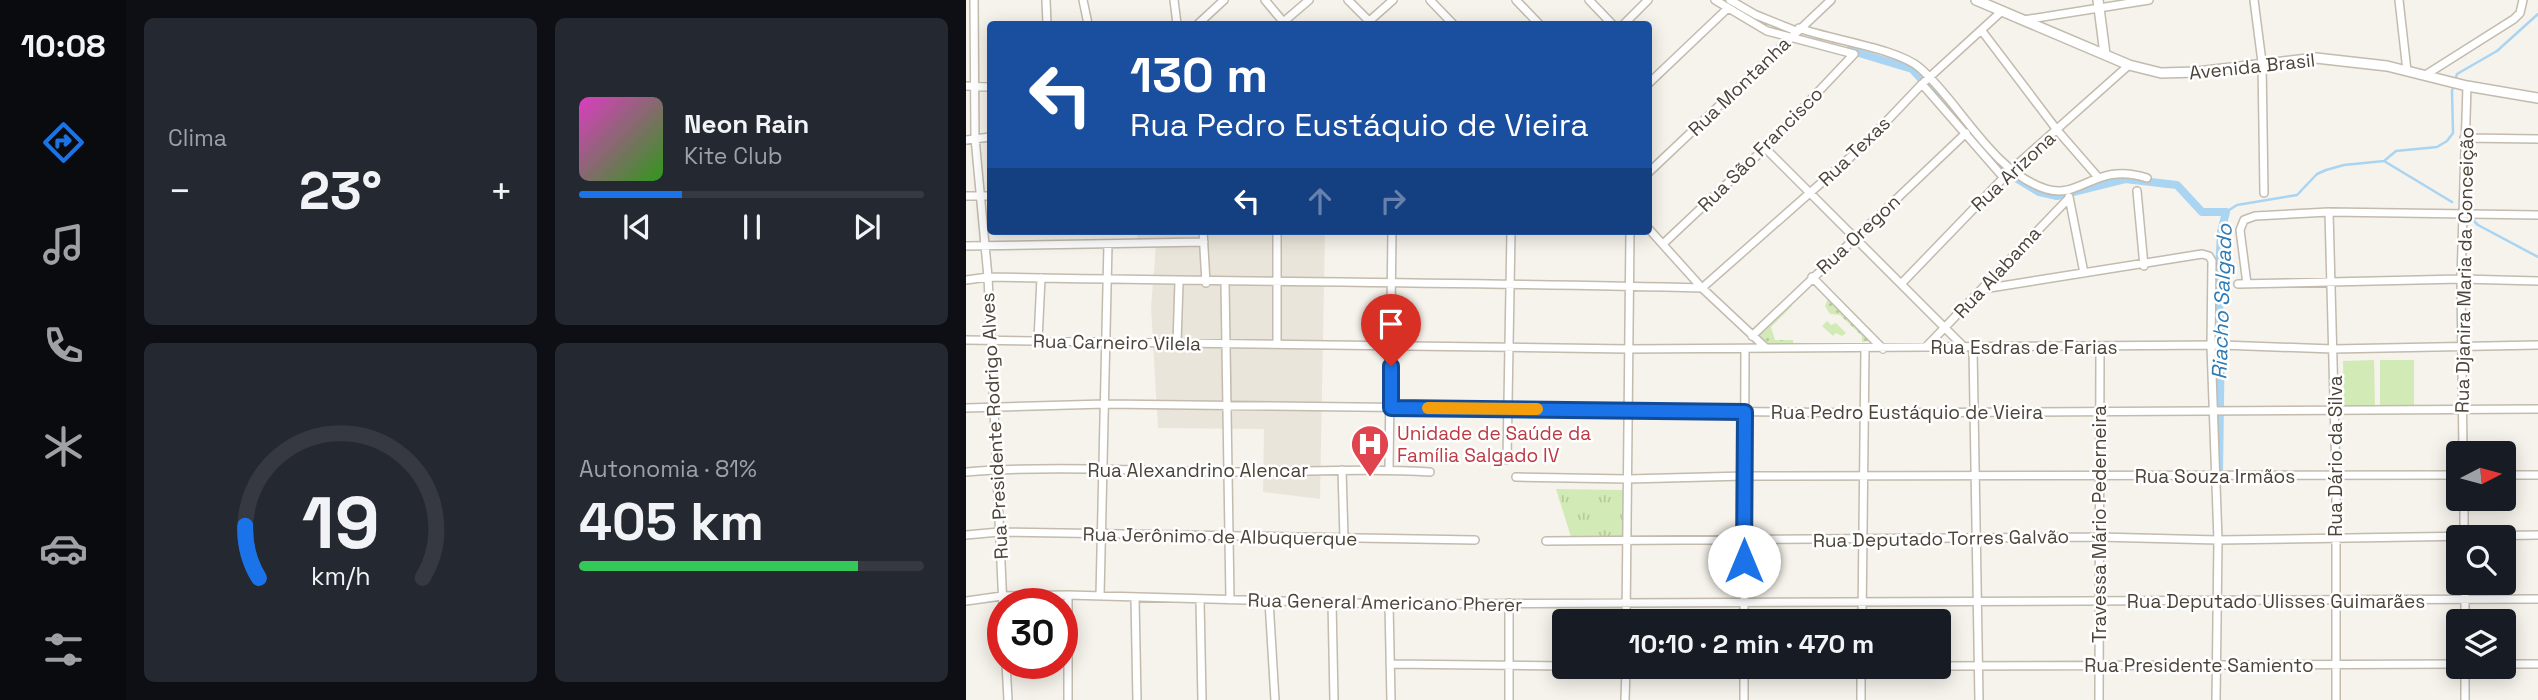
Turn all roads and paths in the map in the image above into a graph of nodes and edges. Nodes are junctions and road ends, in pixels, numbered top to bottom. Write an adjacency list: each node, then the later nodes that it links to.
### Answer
1 (974, 0): 37 (street, Rua Presidente Rodrigo Alves)
2 (1046, 0): 25 (street)
3 (1083, 0): 26 (street)
4 (1174, 0): 27 (street)
5 (1224, 0): 28 (street)
6 (1265, 0): 29 (street)
7 (1309, 0): 30 (street)
8 (1348, 0): 31 (street)
9 (1393, 0): 32 (street)
10 (1430, 0): 33 (street)
11 (1516, 0): 34 (street)
12 (1589, 0): 35 (street)
13 (1648, 0): 36 (street)
14 (1715, 0): 21 (street)
15 (1831, 0): 39 (street, Rua Montanha)
16 (1976, 0): 23 (street, Avenida Brasil)
17 (2149, 0): 22 (street)
18 (2254, 0): 41 (street)
19 (2399, 0): 43 (street)
20 (2523, 0): 44 (street)
21 (1729, 4): 39 (street); 46 (street)
22 (2099, 4): 24 (street); 40 (street)
23 (2002, 11): 24 (street, Avenida Brasil); 38 (street, Rua Texas)
24 (2023, 20): 40 (street, Avenida Brasil)
25 (1047, 21)
26 (1087, 21)
27 (1177, 21)
28 (1201, 21)
29 (1281, 21)
30 (1286, 21)
31 (1366, 21)
32 (1372, 21)
33 (1450, 21)
34 (1536, 21)
35 (1609, 21)
36 (1627, 21)
37 (970, 28): 50 (street, Rua Presidente Rodrigo Alves)
38 (1982, 31): 45 (street, Rua Texas); 53 (street)
39 (1794, 34): 45 (street); 60 (street, Rua São Francisco); 61 (street, Rua Montanha)
40 (2105, 54): 42 (street, Avenida Brasil)
41 (2262, 62): 42 (street, Avenida Brasil); 43 (street, Avenida Brasil); 67 (street)
42 (2129, 65): 53 (street, Rua Arizona)
43 (2407, 71): 44 (street, Avenida Brasil)
44 (2427, 74): 49 (street, Avenida Brasil)
45 (1929, 77): 47 (street, Rua Texas); 62 (street)
46 (1652, 80)
47 (1922, 84): 54 (street); 66 (street, Rua Texas)
48 (966, 86): 50 (street)
49 (2468, 86): 52 (street, Avenida Brasil); 57 (street, Rua Djanira Maria da Conceição)
50 (975, 87): 51 (street); 56 (street, Rua Presidente Rodrigo Alves)
51 (987, 87)
52 (2538, 98)
53 (2057, 130): 62 (street, Rua Arizona); 63 (street)
54 (1965, 133): 62 (street); 80 (street, Rua Oregon)
55 (987, 137): 56 (street)
56 (975, 138): 58 (street); 69 (street, Rua Presidente Rodrigo Alves)
57 (2464, 138): 59 (street); 72 (street, Rua Djanira Maria da Conceição)
58 (966, 139)
59 (2538, 139)
60 (1765, 148): 66 (street); 82 (street, Rua São Francisco)
61 (1652, 169)
62 (2007, 173): 63 (street); 102 (street, Rua Arizona)
63 (2097, 176): 64 (street)
64 (2147, 178)
65 (2137, 191): 86 (street)
66 (1812, 192): 80 (street); 106 (street, Rua Texas)
67 (2264, 193)
68 (966, 196): 69 (street)
69 (980, 196): 70 (street); 84 (street, Rua Presidente Rodrigo Alves)
70 (987, 196)
71 (2329, 212): 72 (street); 95 (street, Rua Dário da Silva); 104 (street)
72 (2462, 213): 73 (street); 92 (street, Rua Djanira Maria da Conceição)
73 (2538, 215)
74 (1652, 232): 82 (street)
75 (1203, 235): 81 (street)
76 (1277, 235): 94 (street)
77 (1392, 235): 99 (street)
78 (1511, 235): 100 (street)
79 (1630, 235): 105 (street)
80 (1855, 236): 89 (street, Rua Oregon); 102 (street)
81 (1204, 242): 83 (street); 98 (street)
82 (1664, 243): 106 (street)
83 (1108, 244): 84 (street); 91 (street)
84 (984, 245): 85 (street); 88 (street, Rua Presidente Rodrigo Alves)
85 (966, 246)
86 (2144, 265): 87 (street); 119 (street)
87 (2084, 273): 107 (street); 107 (street, Rua Alabama)
88 (988, 277): 90 (street); 93 (street); 110 (street, Rua Presidente Rodrigo Alves)
89 (1812, 277): 109 (street, Rua Oregon); 129 (street)
90 (1041, 278): 91 (street); 112 (street)
91 (1108, 279): 97 (street); 113 (street)
92 (2461, 279): 95 (street); 96 (street); 120 (street, Rua Djanira Maria da Conceição)
93 (966, 280)
94 (1277, 280): 99 (street); 101 (street); 116 (street)
95 (2332, 281): 104 (street); 130 (street, Rua Dário da Silva)
96 (2538, 281)
97 (1179, 282): 98 (street); 114 (street)
98 (1206, 282): 101 (street)
99 (1391, 282): 100 (street); 117 (street)
100 (1510, 282): 105 (street); 121 (street)
101 (1225, 283): 115 (street)
102 (1901, 284): 108 (street)
103 (2238, 284): 104 (street)
104 (2247, 284)
105 (1629, 286): 106 (street); 126 (street)
106 (1702, 288): 109 (street)
107 (1983, 289): 108 (street, Rua Alabama)
108 (1945, 328): 122 (street, Rua Alabama); 124 (street)
109 (1752, 335): 123 (street)
110 (989, 338): 111 (street, Rua Carneiro Vilela); 112 (street, Rua Carneiro Vilela); 132 (street, Rua Presidente Rodrigo Alves)
111 (966, 340)
112 (1038, 340): 113 (street, Rua Carneiro Vilela)
113 (1107, 342): 114 (street, Rua Carneiro Vilela); 131 (street)
114 (1177, 343): 115 (street, Rua Carneiro Vilela)
115 (1225, 344): 116 (street, Rua Carneiro Vilela); 133 (street)
116 (1277, 344): 117 (street, Rua Carneiro Vilela)
117 (1391, 345): 121 (street, Rua Esdras de Farias); 135 (street)
118 (2538, 345): 120 (street, Rua Esdras de Farias)
119 (2216, 346): 125 (street, Rua Esdras de Farias); 130 (street, Rua Esdras de Farias); 145 (street)
120 (2462, 346): 130 (street, Rua Esdras de Farias); 139 (street, Rua Djanira Maria da Conceição)
121 (1510, 347): 126 (street, Rua Esdras de Farias); 136 (street)
122 (1926, 347): 124 (street, Rua Esdras de Farias); 129 (street, Rua Esdras de Farias)
123 (1766, 348): 127 (street, Rua Esdras de Farias); 128 (street, Rua Esdras de Farias)
124 (1969, 348): 125 (street, Rua Esdras de Farias); 144 (street)
125 (2100, 348): 140 (street, Travessa Mário Pederneira)
126 (1628, 349): 127 (street, Rua Esdras de Farias); 141 (street)
127 (1745, 349): 142 (street)
128 (1864, 349): 129 (street, Rua Esdras de Farias); 143 (street)
129 (1883, 349)
130 (2333, 349): 138 (street, Rua Dário da Silva)
131 (1105, 404): 132 (street, Rua Pedro Eustáquio de Vieira); 133 (street, Rua Pedro Eustáquio de Vieira); 149 (street)
132 (992, 406): 134 (street, Rua Pedro Eustáquio de Vieira); 148 (street, Rua Presidente Rodrigo Alves)
133 (1226, 407): 135 (street, Rua Pedro Eustáquio de Vieira); 153 (street)
134 (966, 408)
135 (1391, 408): 136 (street, Rua Pedro Eustáquio de Vieira); 150 (street)
136 (1507, 408): 141 (street, Rua Pedro Eustáquio de Vieira); 147 (street)
137 (2538, 409): 139 (street, Rua Pedro Eustáquio de Vieira)
138 (2335, 410): 139 (street, Rua Pedro Eustáquio de Vieira); 145 (street, Rua Pedro Eustáquio de Vieira); 156 (street, Rua Dário da Silva)
139 (2462, 410): 146 (street, Rua Djanira Maria da Conceição)
140 (2099, 411): 144 (street, Rua Pedro Eustáquio de Vieira); 145 (street, Rua Pedro Eustáquio de Vieira); 161 (street, Travessa Mário Pederneira)
141 (1627, 412): 142 (street, Rua Pedro Eustáquio de Vieira); 165 (street)
142 (1745, 412): 143 (street, Rua Pedro Eustáquio de Vieira); 159 (street)
143 (1864, 412): 144 (street, Rua Pedro Eustáquio de Vieira); 163 (street)
144 (1975, 412): 160 (street)
145 (2217, 412): 164 (street)
146 (2463, 441)
147 (1507, 460)
148 (997, 469): 149 (street, Rua Alexandrino Alencar); 152 (street, Rua Alexandrino Alencar); 166 (street, Rua Presidente Rodrigo Alves)
149 (1103, 469): 153 (street, Rua Alexandrino Alencar); 167 (street)
150 (1389, 469): 151 (street, Rua Alexandrino Alencar); 154 (street, Rua Alexandrino Alencar)
151 (1342, 470): 153 (street, Rua Alexandrino Alencar); 174 (street)
152 (966, 472)
153 (1228, 472): 171 (street)
154 (1430, 472)
155 (2538, 474): 158 (street)
156 (2336, 475): 157 (street, Rua Souza Irmãos); 164 (street, Rua Souza Irmãos); 176 (street, Rua Dário da Silva)
157 (2446, 475)
158 (2516, 475)
159 (1745, 476): 163 (street, Rua Souza Irmãos); 165 (street, Rua Souza Irmãos); 177 (street)
160 (1976, 476): 161 (street, Rua Souza Irmãos); 163 (street, Rua Souza Irmãos); 175 (street)
161 (2098, 476): 164 (street, Rua Souza Irmãos); 173 (street, Travessa Mário Pederneira)
162 (1516, 477): 165 (street, Rua Souza Irmãos)
163 (1862, 477): 178 (street)
164 (2214, 477): 179 (street)
165 (1628, 479): 182 (street)
166 (999, 532): 167 (street, Rua Jerônimo de Albuquerque); 168 (street, Rua Jerônimo de Albuquerque); 183 (street, Rua Presidente Rodrigo Alves)
167 (1101, 534): 171 (street, Rua Jerônimo de Albuquerque); 186 (street)
168 (966, 535)
169 (2516, 535): 170 (street, Rua Deputado Torres Galvão)
170 (2538, 535)
171 (1228, 536): 174 (street, Rua Jerônimo de Albuquerque); 191 (street)
172 (2446, 536): 176 (street, Rua Deputado Torres Galvão)
173 (2099, 537): 175 (street, Rua Deputado Torres Galvão); 179 (street, Rua Deputado Torres Galvão); 198 (street, Travessa Mário Pederneira)
174 (1344, 538): 180 (street, Rua Jerônimo de Albuquerque)
175 (1978, 538): 178 (street, Rua Deputado Torres Galvão); 203 (street)
176 (2335, 539): 179 (street, Rua Deputado Torres Galvão); 199 (street, Rua Dário da Silva)
177 (1745, 540): 178 (street, Rua Deputado Torres Galvão); 182 (street, Rua Deputado Torres Galvão); 201 (street)
178 (1863, 540): 202 (street)
179 (2218, 540): 192 (street)
180 (1475, 541)
181 (1546, 541): 182 (street, Rua Deputado Torres Galvão)
182 (1626, 542): 197 (street)
183 (1002, 588)
184 (1078, 595): 186 (street, Rua General Americano Pherer)
185 (2465, 595): 193 (street)
186 (1100, 596): 188 (street, Rua General Americano Pherer)
187 (987, 598): 194 (street, Rua General Americano Pherer)
188 (1135, 598): 190 (street, Rua General Americano Pherer); 228 (street)
189 (2538, 599): 193 (street, Rua Deputado Ulisses Guimarães)
190 (1200, 600): 191 (street, Rua General Americano Pherer); 229 (street)
191 (1230, 600): 195 (street, Rua General Americano Pherer)
192 (2217, 600): 198 (street, Rua Deputado Ulisses Guimarães); 199 (street, Rua Deputado Ulisses Guimarães); 210 (street)
193 (2465, 600): 199 (street, Rua Deputado Ulisses Guimarães); 208 (street)
194 (966, 601)
195 (1269, 601): 196 (street, Rua General Americano Pherer); 230 (street)
196 (1332, 602): 204 (street, Rua General Americano Pherer); 231 (street)
197 (1626, 602): 200 (street, Rua General Americano Pherer); 201 (street, Rua General Americano Pherer); 205 (street)
198 (2098, 602): 203 (street, Rua General Americano Pherer); 214 (street, Travessa Mário Pederneira)
199 (2335, 602): 218 (street, Rua Dário da Silva)
200 (1509, 603): 204 (street, Rua General Americano Pherer); 219 (street)
201 (1744, 603): 202 (street, Rua General Americano Pherer); 206 (street)
202 (1862, 603): 203 (street, Rua General Americano Pherer); 207 (street)
203 (1978, 603): 217 (street)
204 (1388, 604): 209 (street)
205 (1626, 609)
206 (1744, 609)
207 (1862, 609)
208 (2465, 609)
209 (1390, 664): 219 (street); 232 (street)
210 (2216, 664): 214 (street, Rua Presidente Samiento); 218 (street, Rua Presidente Samiento); 239 (street)
211 (2446, 664): 218 (street, Rua Presidente Samiento)
212 (2516, 664): 213 (street)
213 (2538, 664)
214 (2099, 665): 217 (street, Rua Presidente Samiento); 238 (street, Travessa Mário Pederneira)
215 (1552, 666): 219 (street)
216 (1951, 666): 217 (street, Rua Presidente Samiento)
217 (1978, 666): 237 (street)
218 (2335, 666): 240 (street, Rua Dário da Silva)
219 (1508, 667): 233 (street)
220 (1007, 679): 226 (street)
221 (1068, 679): 227 (street)
222 (1626, 679): 234 (street)
223 (1744, 679): 235 (street)
224 (1860, 679): 236 (street)
225 (2465, 679): 241 (street)
226 (1008, 700)
227 (1068, 700)
228 (1137, 700)
229 (1202, 700)
230 (1275, 700)
231 (1334, 700)
232 (1391, 700)
233 (1508, 700)
234 (1625, 700)
235 (1744, 700)
236 (1861, 700)
237 (1979, 700)
238 (2099, 700)
239 (2216, 700)
240 (2336, 700)
241 (2465, 700)

